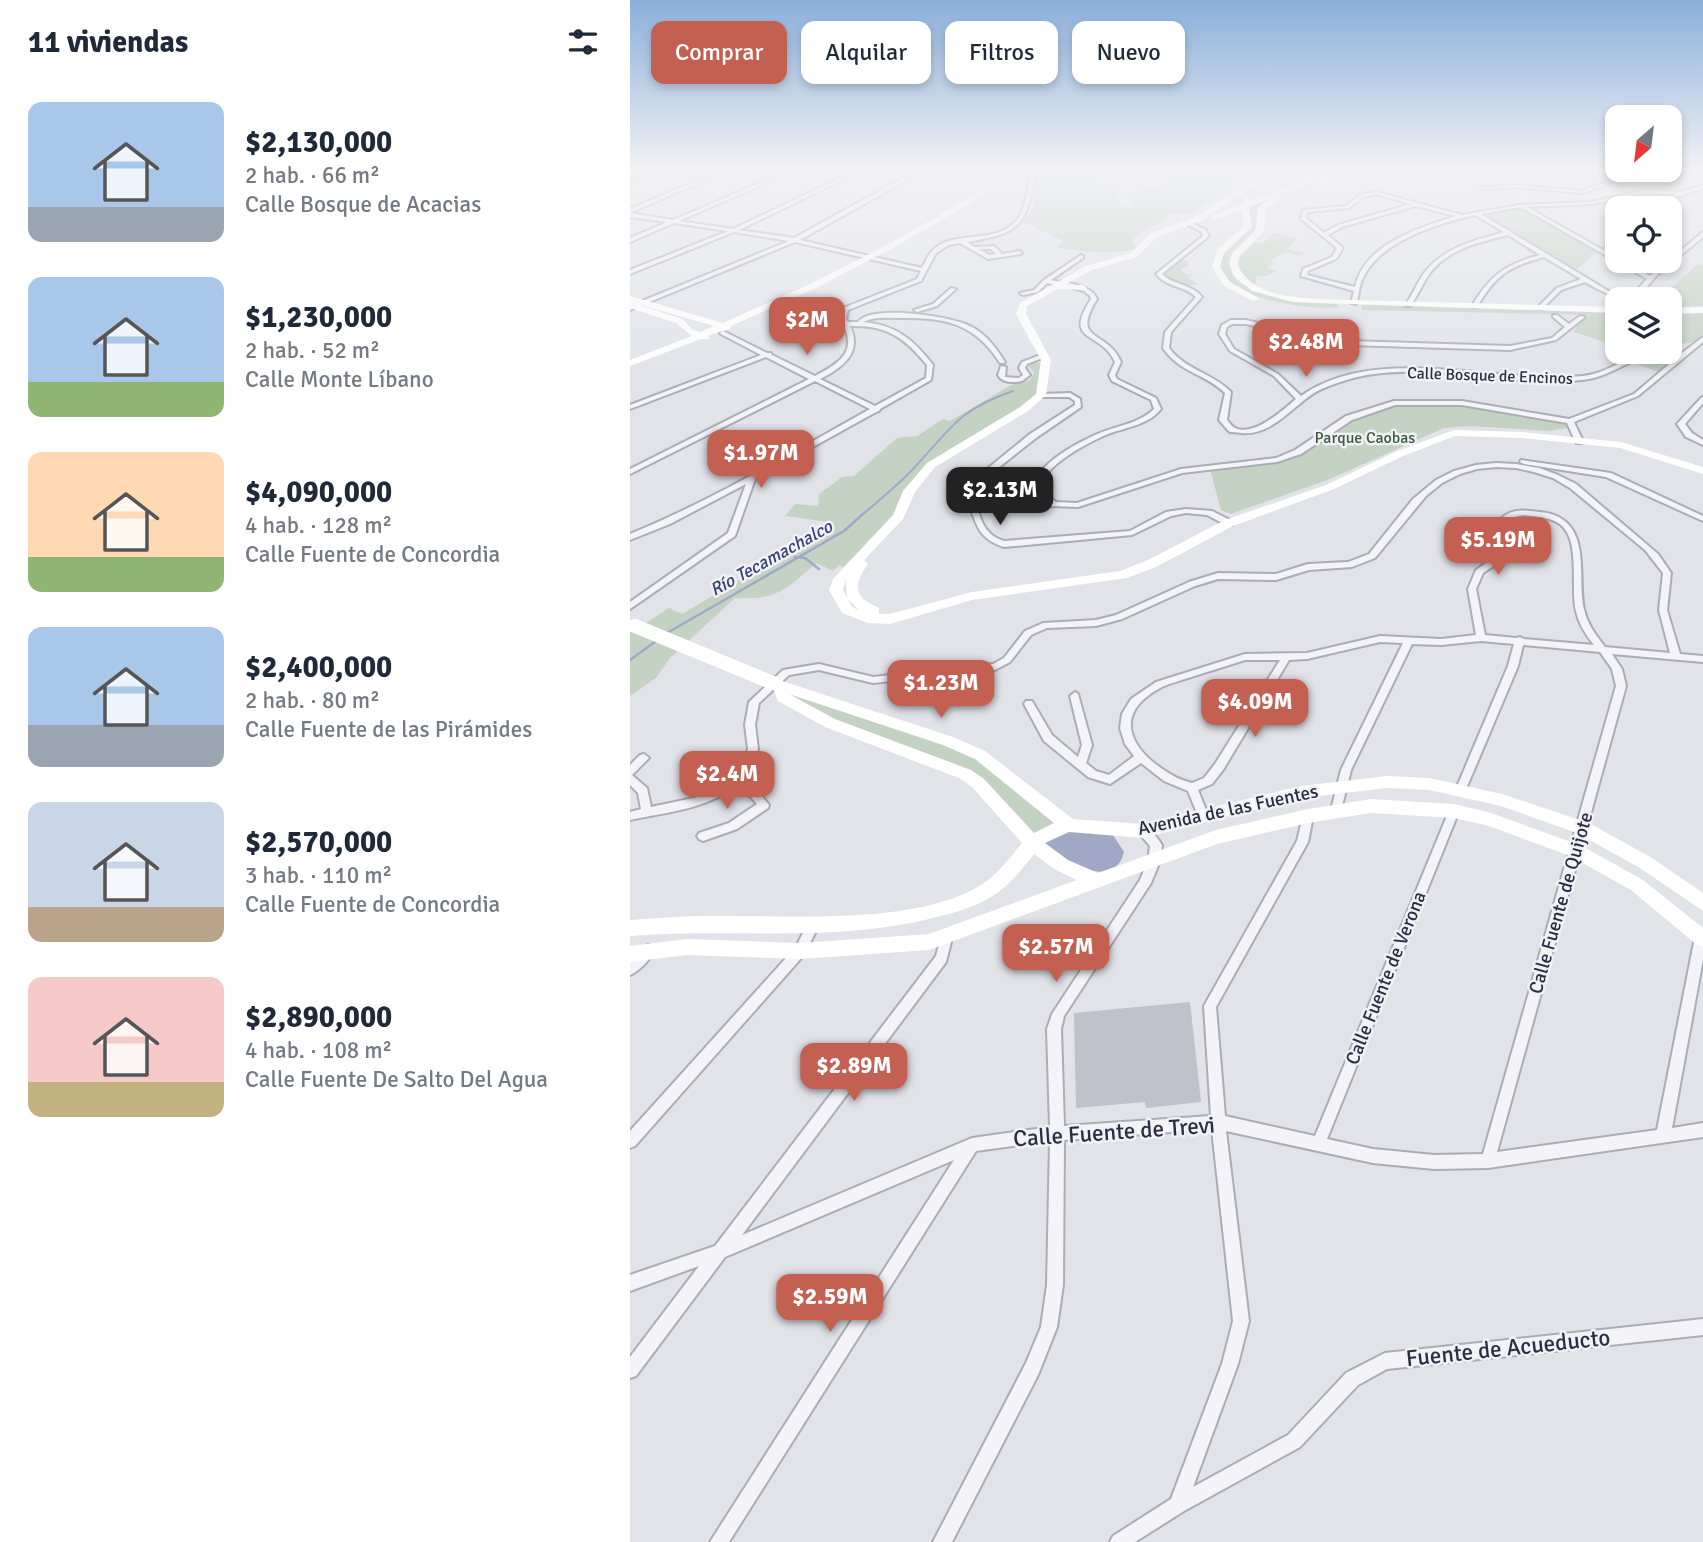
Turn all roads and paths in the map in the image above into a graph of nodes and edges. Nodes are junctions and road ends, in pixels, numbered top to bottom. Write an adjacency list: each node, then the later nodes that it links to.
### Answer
1 (703, 243): 27 (street)
2 (788, 243): 42 (street)
3 (807, 243): 22 (street)
4 (879, 243): 22 (main road)
5 (898, 243): 25 (main road)
6 (955, 243): 26 (street)
7 (965, 243): 20 (street)
8 (1146, 243): 33 (main road)
9 (1197, 243): 78 (street, Calle Bosque de Encinos)
10 (1232, 243): 46 (main road)
11 (1248, 243): 46 (main road)
12 (1337, 243): 36 (street)
13 (1393, 243): 36 (street)
14 (1476, 243): 39 (street)
15 (1525, 243): 23 (street)
16 (1588, 243): 18 (street)
17 (1605, 245): 18 (street)
18 (1593, 246): 21 (street)
19 (1605, 250): 21 (street)
20 (1018, 253)
21 (1603, 253)
22 (858, 255): 25 (street); 58 (main road)
23 (1545, 255): 31 (street); 40 (street)
24 (1082, 257): 32 (street)
25 (872, 258): 26 (street); 62 (main road)
26 (922, 270): 60 (street)
27 (630, 272)
28 (1640, 273): 30 (street)
29 (1656, 273): 30 (street)
30 (1650, 279): 34 (street)
31 (1585, 280): 37 (street); 41 (street)
32 (1046, 281): 33 (street); 38 (street)
33 (1069, 285): 64 (main road); 82 (street)
34 (1643, 287)
35 (953, 289): 59 (street)
36 (1353, 289): 46 (street)
37 (1605, 291)
38 (1023, 293)
39 (1417, 295): 43 (street); 44 (street)
40 (1480, 296): 45 (street); 47 (street)
41 (1551, 297): 48 (street); 49 (street)
42 (633, 304): 58 (main road); 63 (main road)
43 (1408, 305): 44 (main road); 46 (main road)
44 (1424, 305): 45 (main road)
45 (1475, 306): 47 (main road)
46 (1351, 307): 54 (main road)
47 (1495, 307): 48 (main road)
48 (1540, 308): 49 (main road)
49 (1570, 309): 50 (main road)
50 (1605, 309)
51 (1703, 310): 52 (main road)
52 (1682, 311)
53 (1605, 312): 55 (main road)
54 (1555, 316): 55 (main road); 61 (street)
55 (1581, 317): 61 (street)
56 (1682, 317): 57 (main road)
57 (1703, 317)
58 (714, 321): 62 (main road); 63 (main road)
59 (860, 322): 60 (street); 71 (street); 81 (street)
60 (846, 324): 76 (street)
61 (1569, 326): 78 (street)
62 (724, 330): 65 (main road); 70 (street)
63 (690, 332): 65 (main road); 69 (main road)
64 (1035, 332): 71 (main road); 77 (main road)
65 (700, 336): 73 (main road)
66 (1703, 339): 68 (street)
67 (1682, 352): 68 (street, Calle Bosque de Encinos)
68 (1687, 352): 72 (street)
69 (630, 354)
70 (769, 354): 76 (street); 80 (street)
71 (1044, 356): 77 (main road)
72 (1682, 356)
73 (630, 363)
74 (1624, 364): 78 (street, Calle Bosque de Encinos)
75 (1673, 364): 82 (street)
76 (818, 378): 81 (street); 87 (street)
77 (1046, 395): 90 (street); 90 (main road)
78 (1299, 398)
79 (1703, 399): 84 (street)
80 (630, 407)
81 (877, 410): 88 (street)
82 (1570, 421): 83 (street)
83 (1578, 439): 86 (main road); 90 (main road)
84 (1703, 443)
85 (1500, 464): 89 (street); 98 (street); 108 (street)
86 (1703, 469)
87 (630, 472)
88 (752, 478): 91 (street); 92 (street)
89 (1703, 519)
90 (1226, 521)
91 (630, 537)
92 (630, 606)
93 (632, 624): 101 (main road, bridge)
94 (1481, 638): 95 (street); 96 (street); 97 (street, Calle Fuente de Quijote)
95 (1409, 640): 99 (street); 110 (street)
96 (1520, 640): 97 (street); 112 (street)
97 (1604, 649): 98 (street); 120 (street, Calle Fuente de Quijote)
98 (1676, 656): 100 (street)
99 (1286, 657): 104 (street); 111 (street)
100 (1703, 659)
101 (776, 685): 119 (main road); 123 (main road)
102 (1075, 696): 106 (street)
103 (1029, 704): 106 (street)
104 (1141, 757): 106 (street); 111 (street)
105 (644, 758): 107 (street)
106 (1081, 762)
107 (630, 772)
108 (740, 777): 115 (street); 122 (street)
109 (630, 779): 115 (street)
110 (1340, 786): 112 (main road, Avenida de las Fuentes); 113 (street); 116 (main road, Avenida de las Fuentes)
111 (1192, 788): 116 (street)
112 (1461, 789): 120 (main road, Avenida de las Fuentes)
113 (1336, 810): 114 (main road, Avenida de las Fuentes); 118 (main road, Avenida de las Fuentes)
114 (1454, 811): 124 (main road, Avenida de las Fuentes); 142 (street, Calle Fuente de Verona)
115 (647, 812): 117 (street)
116 (1203, 815): 121 (main road, Avenida de las Fuentes)
117 (630, 816)
118 (1308, 816): 125 (main road, Avenida de las Fuentes); 136 (street)
119 (1069, 825): 121 (main road, Avenida de las Fuentes); 123 (main road, Avenida de las Fuentes)
120 (1583, 828): 124 (street, Calle Fuente de Quijote); 127 (main road, Avenida de las Fuentes)
121 (1143, 831): 125 (street)
122 (703, 836)
123 (1032, 841): 126 (main road); 128 (main road, Avenida de las Fuentes)
124 (1576, 851): 131 (main road, Avenida de las Fuentes); 143 (street, Calle Fuente de Quijote)
125 (1154, 861): 126 (main road, Avenida de las Fuentes); 138 (street)
126 (1100, 880): 130 (main road, Avenida de las Fuentes)
127 (1702, 899)
128 (813, 925): 129 (main road, Avenida de las Fuentes); 133 (street)
129 (630, 928)
130 (946, 938): 133 (main road, Avenida de las Fuentes); 144 (street)
131 (1702, 938): 139 (street)
132 (649, 950): 133 (main road, Avenida de las Fuentes); 134 (main road, Avenida de las Fuentes); 135 (street)
133 (800, 951): 140 (street)
134 (630, 954)
135 (630, 969)
136 (1218, 1122): 138 (street, Calle Fuente de Trevi); 142 (street, Calle Fuente de Trevi); 148 (street)
137 (1703, 1130): 139 (street, Calle Fuente de Trevi)
138 (1057, 1133): 141 (street, Calle Fuente de Trevi); 150 (street)
139 (1663, 1136): 143 (street, Calle Fuente de Trevi)
140 (630, 1141)
141 (972, 1145): 144 (street, Calle Fuente de Trevi); 149 (street)
142 (1318, 1145): 143 (street, Calle Fuente de Trevi)
143 (1488, 1161)
144 (721, 1251): 145 (street, Calle Fuente de Trevi); 147 (street)
145 (630, 1283)
146 (1703, 1327): 148 (street, Fuente de Acueducto)
147 (630, 1370)
148 (1178, 1505): 151 (street, Fuente de Acueducto)
149 (719, 1542)
150 (942, 1542)
151 (1119, 1542)

